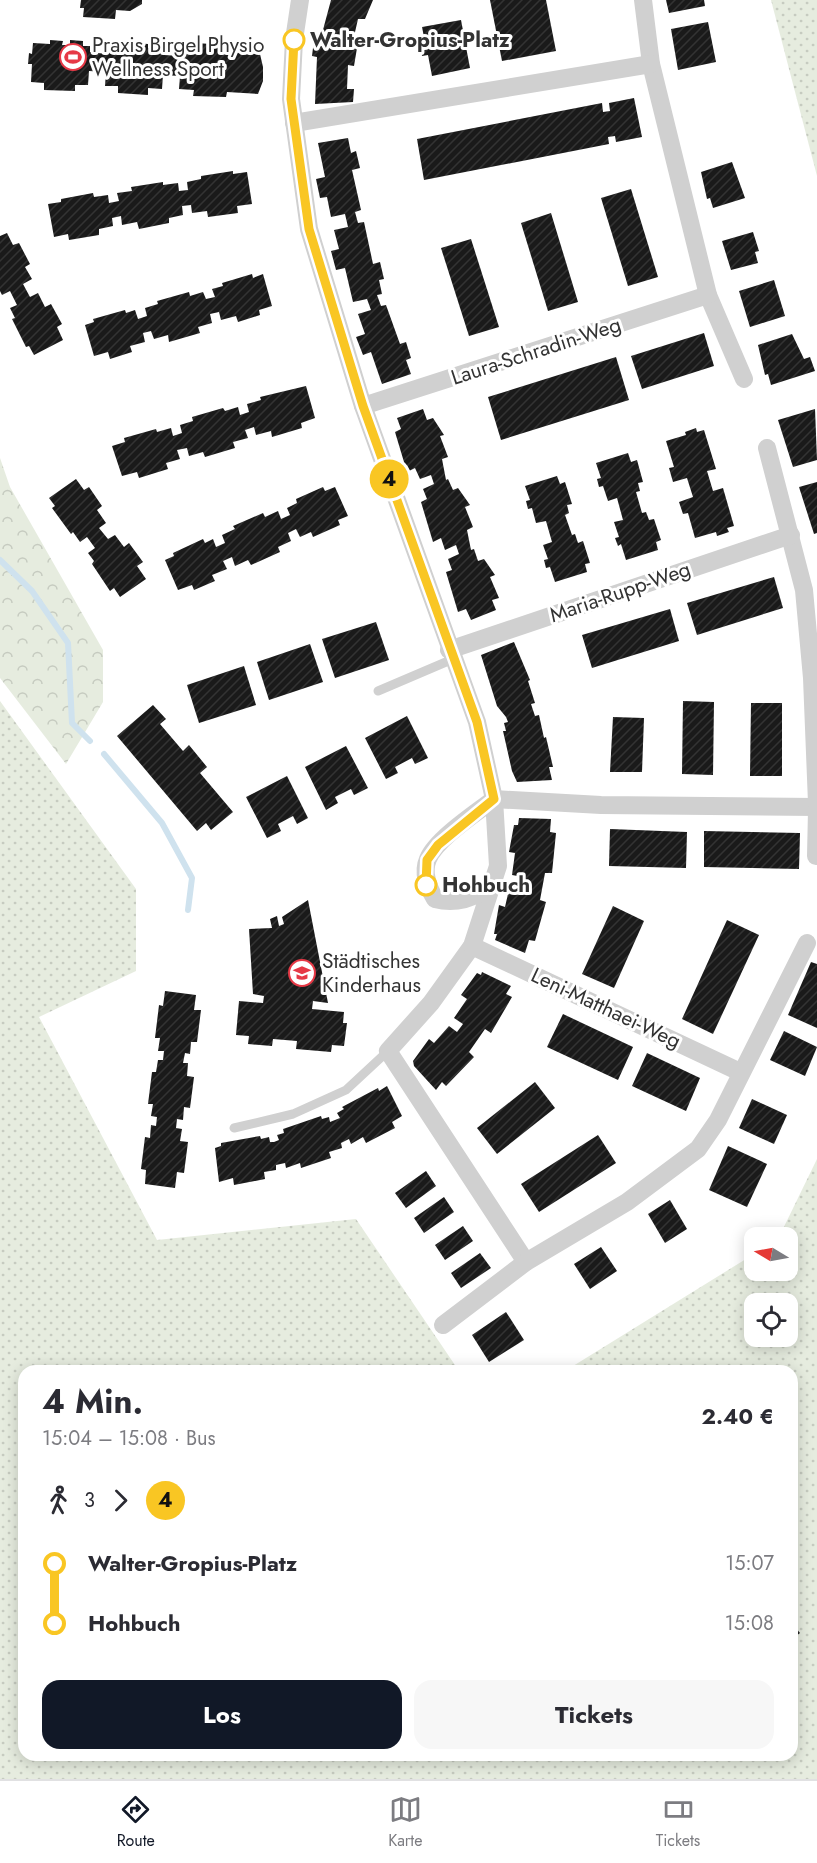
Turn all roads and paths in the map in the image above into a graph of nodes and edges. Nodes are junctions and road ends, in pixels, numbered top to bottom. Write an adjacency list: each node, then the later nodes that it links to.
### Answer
1 (300, 0): 4 (street)
2 (643, 0): 3 (street)
3 (651, 64): 4 (street); 5 (street)
4 (294, 123): 7 (street)
5 (708, 296): 6 (street); 7 (street, Laura-Schradin-Weg)
6 (744, 379)
7 (363, 406): 10 (street)
8 (767, 448): 9 (street)
9 (791, 535): 10 (street, Maria-Rupp-Weg); 13 (street)
10 (451, 655): 11 (lane); 12 (street)
11 (378, 691)
12 (494, 799): 13 (street); 15 (street); 15 (street)
13 (817, 807): 14 (street)
14 (816, 856)
15 (493, 887): 17 (street)
16 (807, 943): 19 (street)
17 (472, 946): 18 (street); 19 (street, Leni-Matthaei-Weg)
18 (388, 1051): 20 (lane); 21 (street)
19 (740, 1072): 21 (street)
20 (234, 1128)
21 (526, 1262): 22 (street)
22 (443, 1325)

